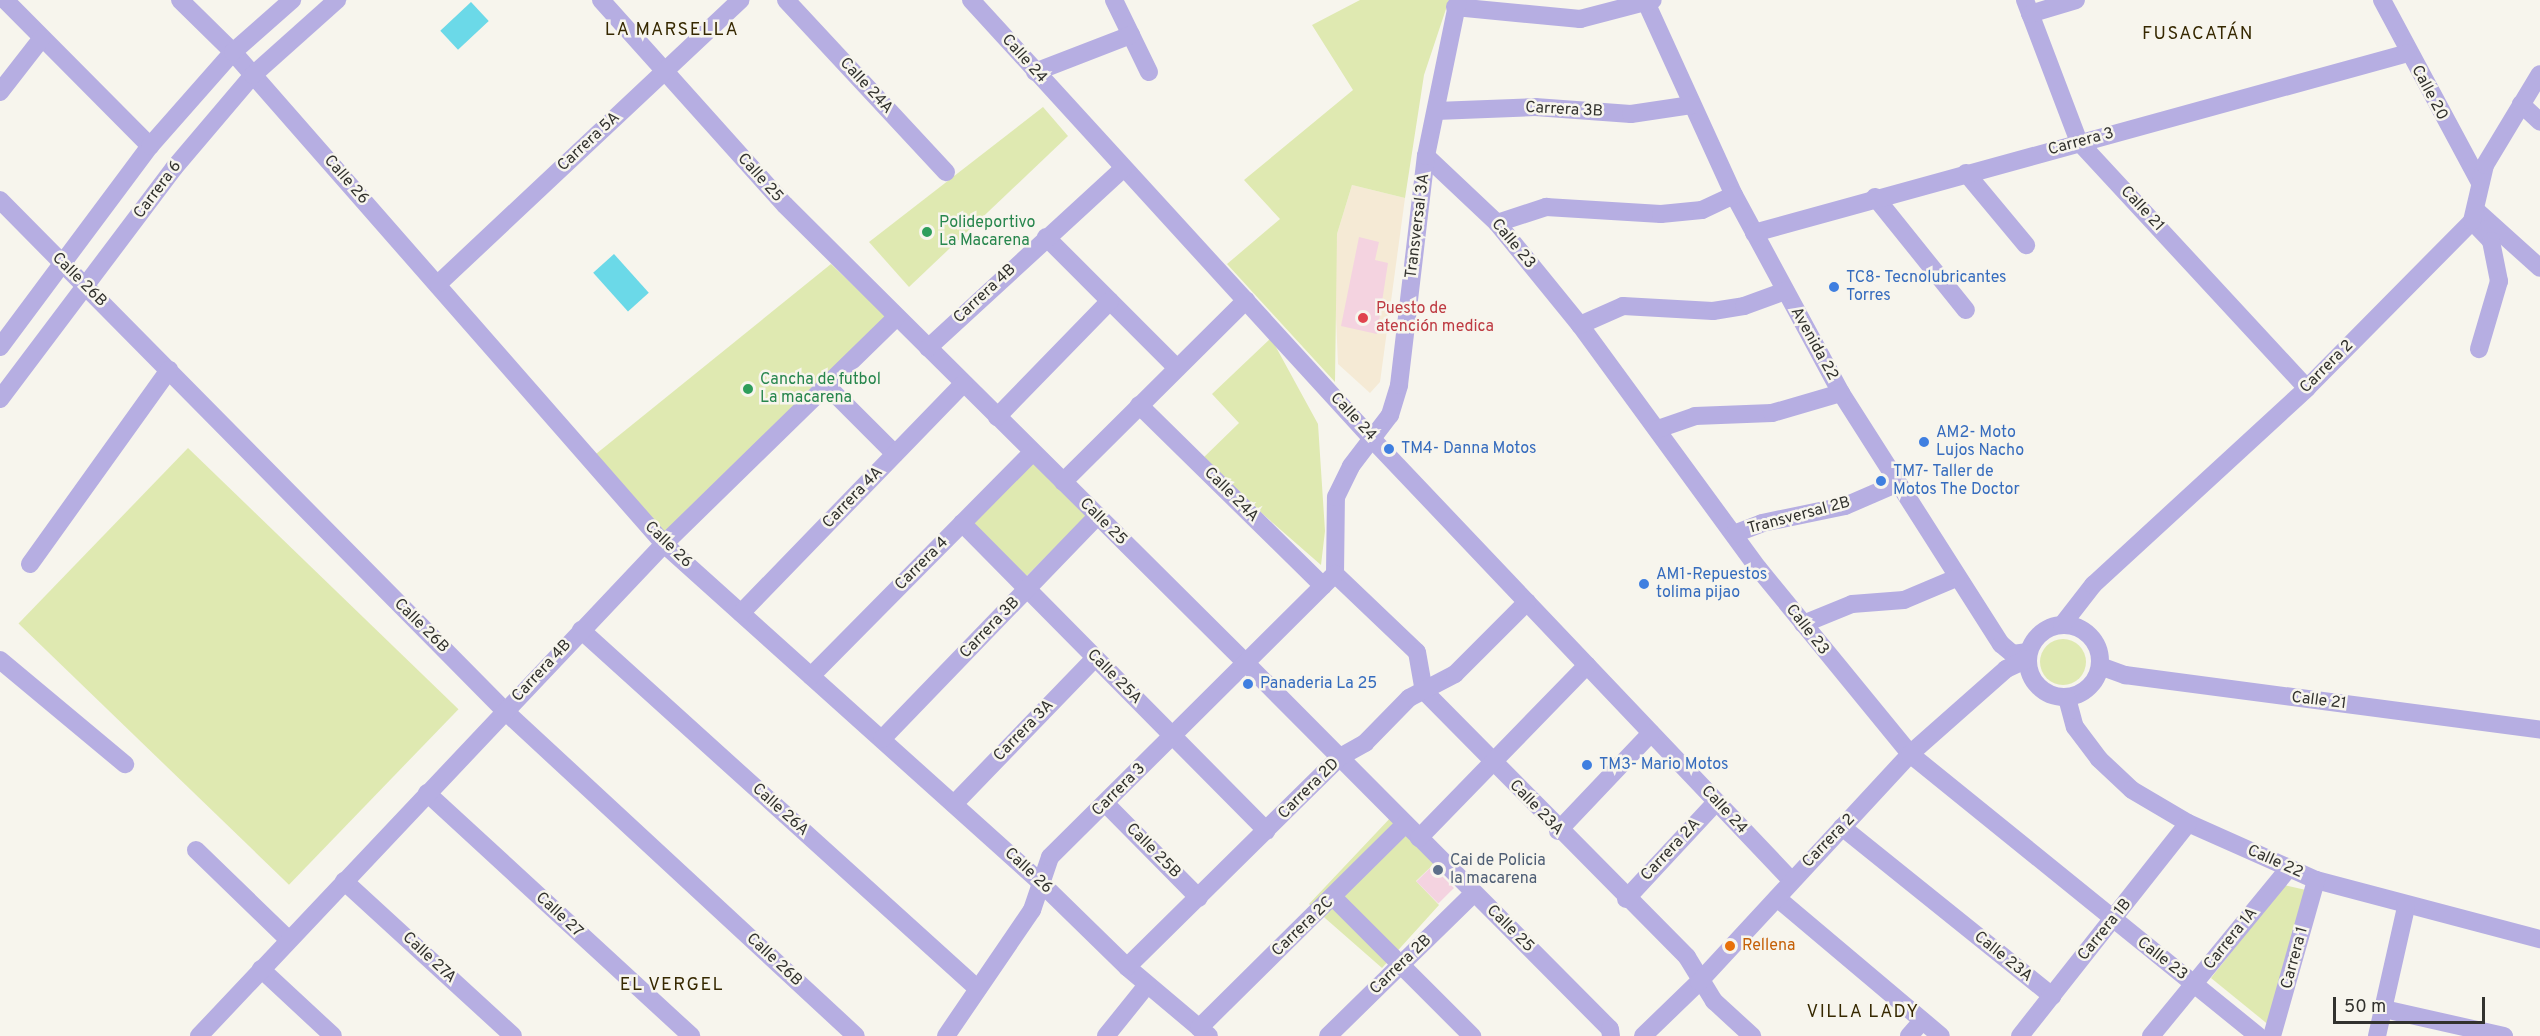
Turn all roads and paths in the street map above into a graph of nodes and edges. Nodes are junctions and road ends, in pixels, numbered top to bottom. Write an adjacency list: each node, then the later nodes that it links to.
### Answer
1 (5, 0): 16 (street)
2 (180, 0): 17 (street, Calle 26)
3 (292, 0): 17 (street, Carrera 6)
4 (337, 0): 23 (street, Carrera 6)
5 (601, 0): 19 (street, Calle 25)
6 (740, 0): 19 (street, Carrera 5A)
7 (786, 0): 33 (street, Calle 24A)
8 (971, 0): 20 (street, Calle 24)
9 (1114, 0): 15 (street)
10 (2076, 0): 14 (street)
11 (2382, 0): 18 (street, Calle 20)
12 (1648, 1): 13 (street); 26 (street, Avenida 22)
13 (1456, 4): 27 (street, Transversal 3A)
14 (2027, 7): 29 (street, Calle 21)
15 (1131, 35): 20 (street); 21 (street)
16 (42, 38): 24 (street); 30 (street)
17 (233, 52): 23 (street, Calle 26); 30 (street, Carrera 6)
18 (2408, 53): 29 (street, Carrera 3); 35 (street, Calle 20)
19 (664, 72): 46 (street, Carrera 5A); 52 (street, Calle 25)
20 (1035, 72): 32 (street, Calle 24)
21 (1149, 72)
22 (2540, 74): 25 (street)
23 (253, 75): 46 (street, Calle 26); 47 (street, Carrera 6)
24 (0, 92)
25 (2520, 104): 28 (street); 35 (street)
26 (1691, 105): 27 (street, Carrera 3B); 36 (street, Avenida 22)
27 (1436, 111): 31 (street, Transversal 3A)
28 (2540, 122)
29 (2079, 142): 34 (street, Carrera 3); 61 (street, Calle 21)
30 (150, 146): 44 (street, Carrera 6)
31 (1426, 156): 40 (street, Calle 23); 67 (street, Transversal 3A)
32 (1123, 169): 42 (street, Carrera 4B); 49 (street, Calle 24)
33 (946, 172)
34 (1966, 173): 37 (street, Carrera 3); 43 (street)
35 (2480, 183): 39 (street)
36 (1734, 195): 40 (street); 41 (street, Avenida 22)
37 (1875, 197): 41 (street, Carrera 3); 51 (street)
38 (0, 200): 44 (street, Calle 26B)
39 (2475, 216): 45 (street); 56 (street); 61 (street, Carrera 2)
40 (1497, 223): 53 (street, Calle 23)
41 (1754, 233): 48 (street, Avenida 22)
42 (1046, 237): 50 (street); 55 (street, Carrera 4B)
43 (2026, 245)
44 (65, 265): 47 (street, Calle 26B); 54 (street, Carrera 6)
45 (2540, 268)
46 (438, 284): 75 (street, Calle 26)
47 (87, 287): 58 (street, Calle 26B); 63 (street, Carrera 6)
48 (1785, 291): 53 (street); 62 (street, Avenida 22)
49 (1246, 300): 57 (street); 67 (street, Calle 24)
50 (1110, 301): 57 (street); 65 (street)
51 (1966, 310)
52 (897, 317): 55 (street, Calle 25); 60 (street, Carrera 4B)
53 (1581, 325): 66 (street, Calle 23)
54 (2, 339)
55 (928, 348): 59 (street, Calle 25)
56 (2479, 349)
57 (1177, 368): 64 (street)
58 (169, 370): 76 (street); 94 (street, Calle 26B)
59 (964, 383): 65 (street, Calle 25); 69 (street, Carrera 4A)
60 (827, 386): 69 (street); 75 (street, Carrera 4B)
61 (2307, 388): 83 (street, Carrera 2)
62 (1841, 393): 66 (street); 71 (street, Avenida 22)
63 (0, 399)
64 (1139, 405): 70 (street); 78 (street, Calle 24A)
65 (997, 417): 68 (street, Calle 25)
66 (1658, 429): 74 (street, Calle 23)
67 (1373, 440): 78 (street); 80 (street, Calle 24)
68 (1033, 452): 70 (street, Calle 25); 73 (street, Carrera 4)
69 (895, 454): 81 (street, Carrera 4A)
70 (1063, 482): 72 (street, Calle 25)
71 (1896, 484): 74 (street, Transversal 2B); 77 (street, Avenida 22)
72 (1097, 516): 79 (street, Carrera 3B); 88 (street, Calle 25)
73 (962, 523): 79 (street, Calle 25A); 91 (street, Carrera 4)
74 (1734, 534): 82 (street, Calle 23)
75 (664, 543): 81 (street, Calle 26); 84 (street, Carrera 4B)
76 (30, 564)
77 (1956, 578): 82 (street); 85 (street, Avenida 22)
78 (1329, 580): 88 (street, Carrera 3); 92 (street)
79 (1027, 589): 86 (street, Calle 25A); 98 (street, Carrera 3B)
80 (1527, 602): 89 (street, Calle 24); 92 (street, Carrera 2D)
81 (741, 613): 91 (street, Calle 26)
82 (1803, 624): 99 (street, Calle 23)
83 (2062, 625): 85 (street); 90 (street)
84 (581, 630): 94 (street, Carrera 4B); 134 (street, Calle 26A)
85 (2027, 656): 93 (street); 99 (street, Carrera 2)
86 (1095, 658): 97 (street, Calle 25A); 105 (street, Carrera 3A)
87 (0, 660): 102 (street)
88 (1246, 663): 97 (street, Carrera 3); 100 (street, Calle 25)
89 (1587, 665): 96 (street, Calle 24); 101 (street)
90 (2100, 666): 93 (street); 95 (street, Calle 21)
91 (811, 675): 98 (street, Calle 26)
92 (1424, 691): 100 (street, Carrera 2D); 101 (street, Calle 23A)
93 (2067, 698): 108 (street, Calle 22)
94 (505, 711): 103 (street, Carrera 4B); 144 (street, Calle 26B)
95 (2540, 730)
96 (1651, 733): 104 (street, Calle 24); 111 (street)
97 (1173, 736): 106 (street, Carrera 3); 110 (street, Calle 25A)
98 (882, 740): 105 (street, Calle 26)
99 (1910, 754): 109 (street, Carrera 2); 125 (street, Calle 23)
100 (1340, 757): 107 (street, Calle 25); 110 (street, Carrera 2D)
101 (1492, 763): 111 (street, Calle 23A); 112 (street)
102 (125, 764)
103 (427, 793): 117 (street, Carrera 4B); 143 (street, Calle 27)
104 (1716, 802): 115 (street, Calle 24); 123 (street, Carrera 2A)
105 (954, 804): 118 (street, Calle 26)
106 (1106, 804): 118 (street, Carrera 3); 121 (street, Calle 25B)
107 (1405, 824): 112 (street, Calle 25); 120 (street, Carrera 2C)
108 (2188, 824): 114 (street, Calle 22); 125 (street, Carrera 1B)
109 (1842, 827): 115 (street, Carrera 2); 135 (street, Calle 23A)
110 (1267, 831): 121 (street, Carrera 2D)
111 (1558, 831): 123 (street, Calle 23A)
112 (1419, 837): 119 (street, Calle 25)
113 (196, 850): 127 (street)
114 (2288, 869): 116 (street, Calle 22); 132 (street, Carrera 1A)
115 (1791, 880): 122 (street, Carrera 2)
116 (2316, 880): 124 (street, Calle 22); 156 (street, Carrera 1)
117 (344, 881): 127 (street, Carrera 4B); 142 (street, Calle 27A)
118 (1040, 882): 129 (street, Calle 26); 134 (street, Carrera 3)
119 (1474, 893): 128 (street, Carrera 2B); 148 (street, Calle 25)
120 (1333, 897): 128 (street); 138 (street, Carrera 2C)
121 (1199, 898): 129 (street, Carrera 2D)
122 (1776, 898): 131 (street, Carrera 2); 137 (street)
123 (1626, 899): 131 (street, Calle 23A)
124 (2406, 907): 126 (street, Calle 22); 136 (street)
125 (2113, 921): 132 (street, Calle 23); 135 (street, Carrera 1B)
126 (2540, 939)
127 (289, 940): 130 (street, Carrera 4B)
128 (1401, 965): 139 (street); 147 (street, Carrera 2B)
129 (1127, 967): 133 (street, Calle 26)
130 (261, 969): 140 (street, Carrera 4B); 141 (street)
131 (1699, 982): 149 (street, Carrera 2); 150 (street, Calle 23A)
132 (2194, 984): 154 (street, Carrera 1A); 155 (street, Calle 23)
133 (1147, 985): 138 (street, Calle 26); 146 (street)
134 (978, 989): 145 (street, Carrera 3)
135 (2052, 996): 153 (street, Carrera 1B)
136 (2384, 1009): 157 (street); 158 (street)
137 (1922, 1021): 151 (street); 152 (street)
138 (1204, 1032)
139 (1470, 1035)
140 (199, 1036)
141 (333, 1036)
142 (513, 1036)
143 (691, 1036)
144 (856, 1036)
145 (946, 1036)
146 (1106, 1036)
147 (1328, 1036)
148 (1611, 1036)
149 (1643, 1036)
150 (1752, 1036)
151 (1909, 1036)
152 (1941, 1036)
153 (2020, 1036)
154 (2151, 1036)
155 (2258, 1036)
156 (2272, 1036)
157 (2377, 1036)
158 (2504, 1036)

